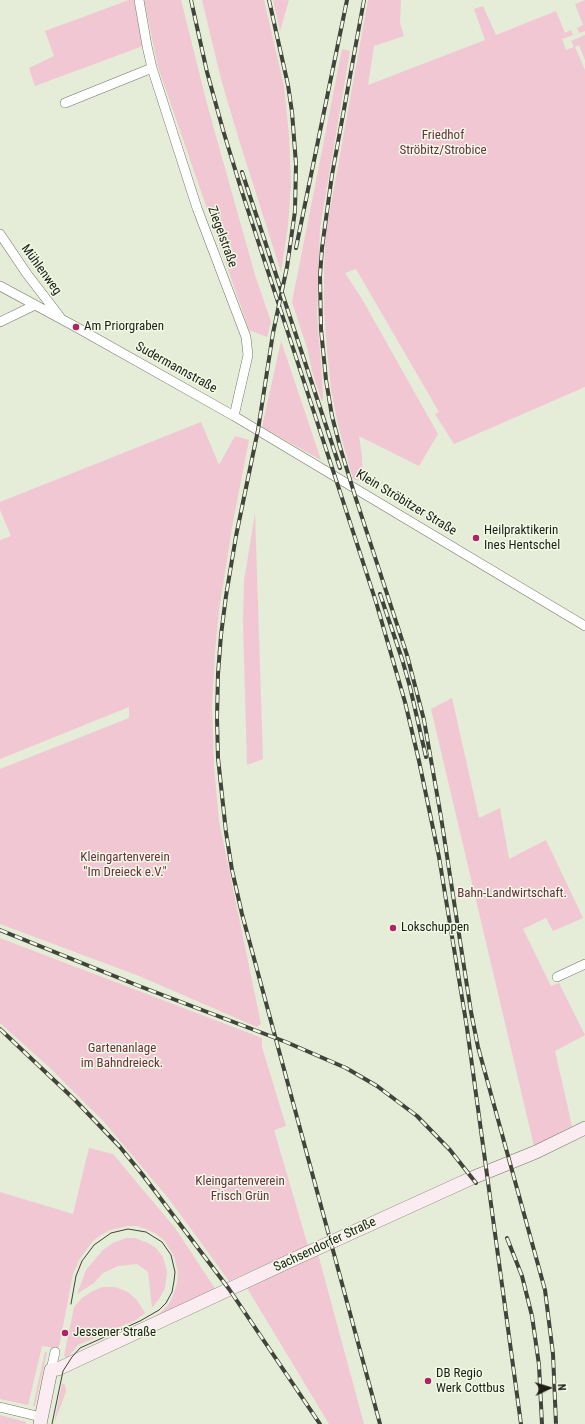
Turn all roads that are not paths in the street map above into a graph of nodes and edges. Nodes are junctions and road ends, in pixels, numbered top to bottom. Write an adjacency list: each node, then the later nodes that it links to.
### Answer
1 (139, 0): 2 (street, Ziegelstraße)
2 (152, 68): 3 (street); 9 (street, Ziegelstraße)
3 (65, 103)
4 (0, 234): 7 (street, Mühlenweg)
5 (0, 286): 6 (street, Sudermannstraße)
6 (35, 305): 7 (street, Sudermannstraße); 8 (street)
7 (62, 320): 9 (street, Sudermannstraße)
8 (0, 322)
9 (234, 416): 10 (street, Klein Ströbitzer Straße)
10 (585, 626)
11 (585, 964): 12 (street)
12 (557, 976)
13 (585, 1128): 15 (street, Sachsendorfer Straße)
14 (55, 1352): 15 (street)
15 (51, 1370): 17 (street)
16 (0, 1407): 17 (street)
17 (40, 1420)

